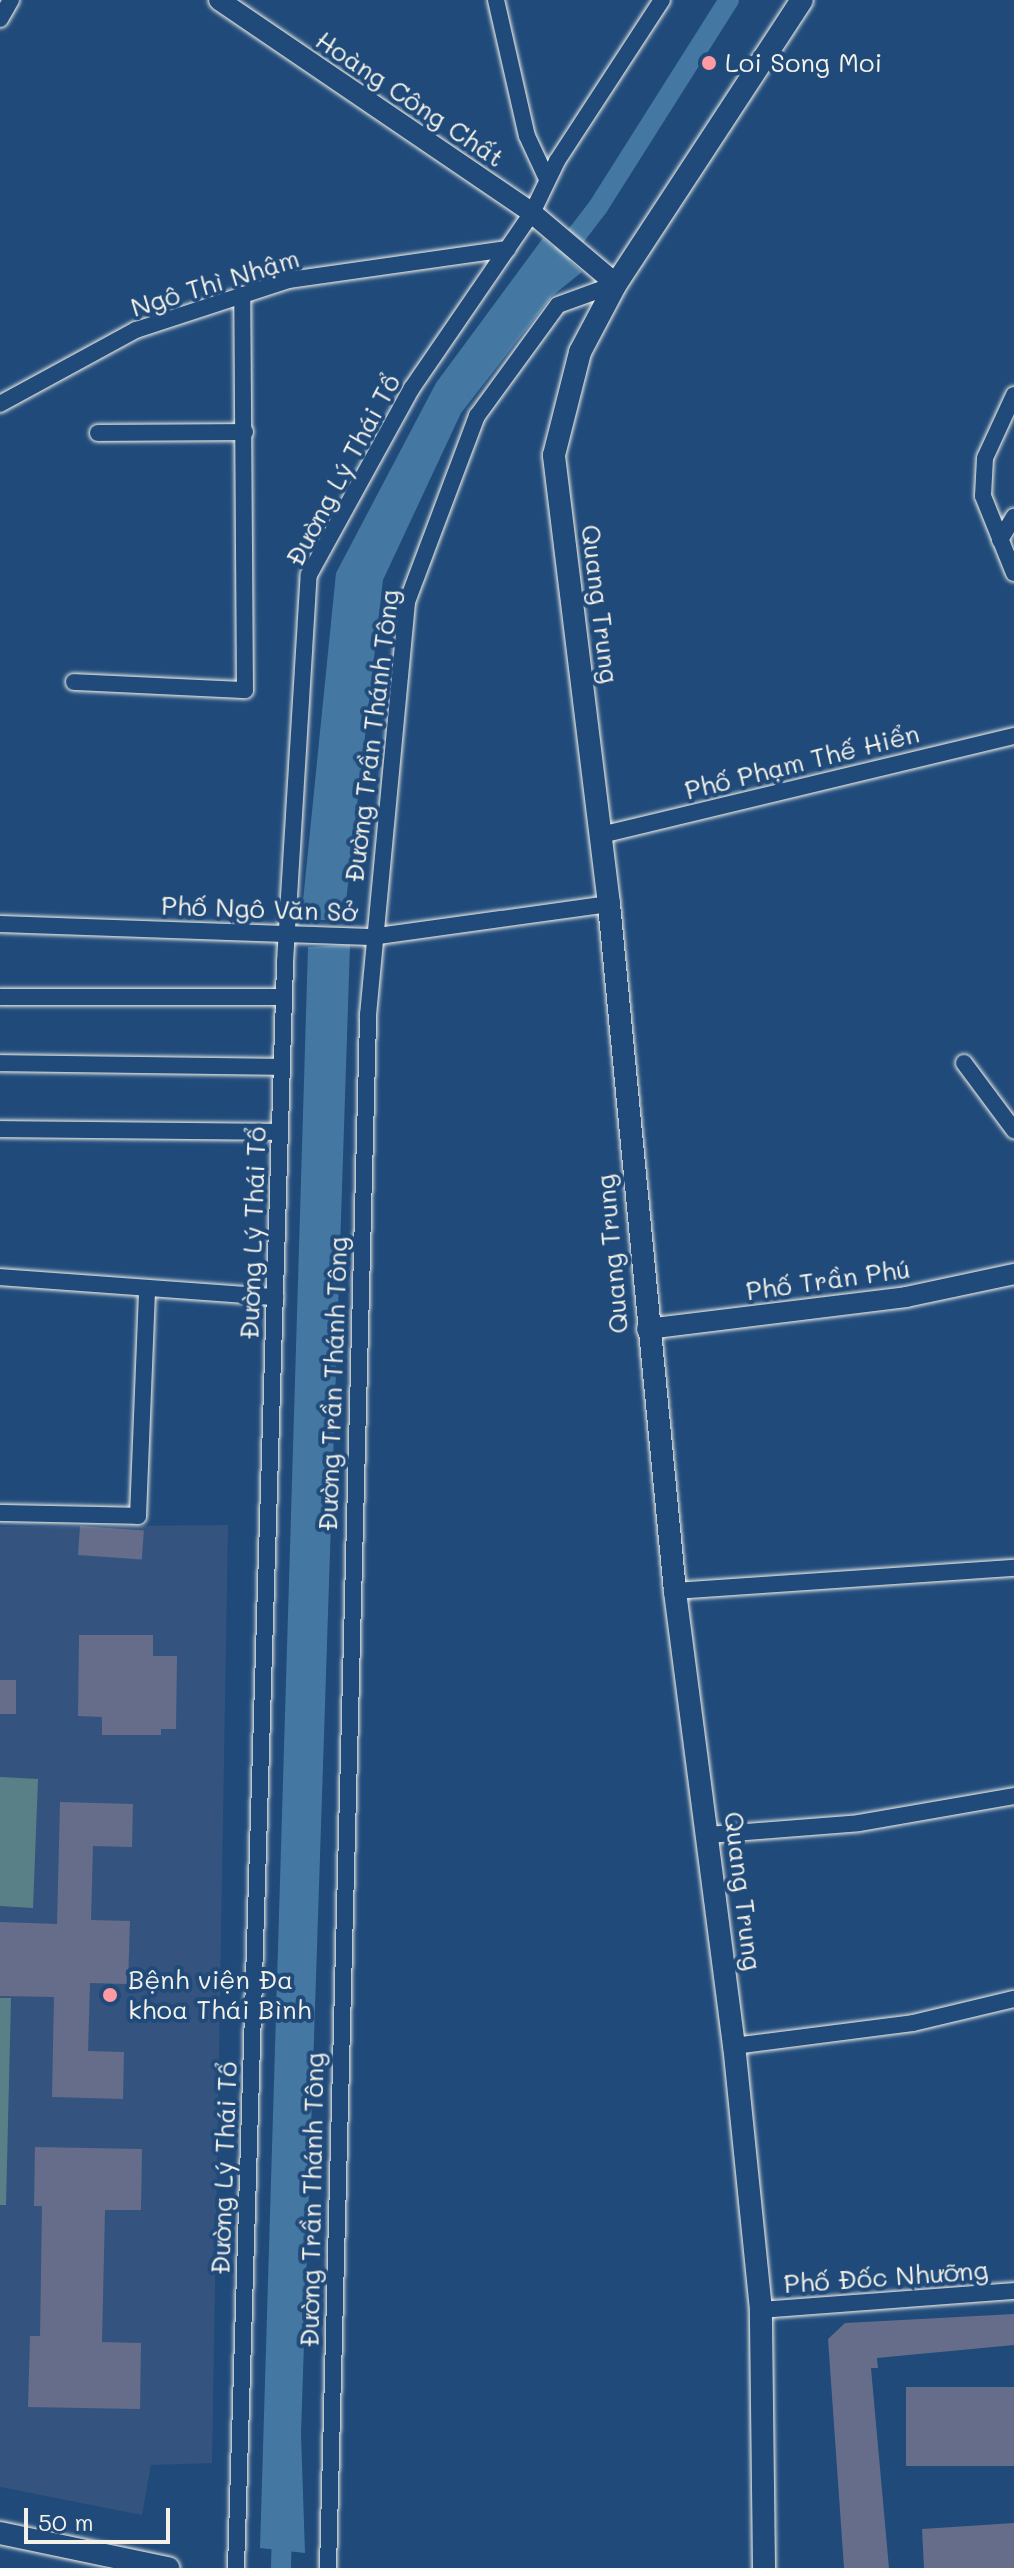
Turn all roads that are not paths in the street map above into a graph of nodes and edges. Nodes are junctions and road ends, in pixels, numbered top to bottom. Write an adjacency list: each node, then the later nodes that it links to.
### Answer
1 (11, 0): 6 (street)
2 (219, 0): 8 (street, Hoàng Công Chất)
3 (496, 0): 7 (street)
4 (662, 0): 7 (street, Đường Lý Thái Tổ)
5 (802, 0): 10 (main road, Quang Trung)
6 (0, 19)
7 (547, 179): 8 (street, Đường Lý Thái Tổ)
8 (532, 213): 9 (street, Đường Lý Thái Tổ); 10 (street, Hoàng Công Chất)
9 (508, 249): 11 (street, Ngô Thì Nhậm); 24 (street, Đường Lý Thái Tổ)
10 (616, 284): 21 (main road, Quang Trung); 25 (street, Đường Trần Thánh Tông)
11 (242, 295): 13 (street, Ngô Thì Nhậm); 14 (street)
12 (1014, 395): 17 (street)
13 (0, 404)
14 (245, 432): 15 (street); 19 (street)
15 (98, 433)
16 (1014, 517): 17 (street)
17 (1000, 540): 18 (street)
18 (1014, 573)
19 (74, 682)
20 (1014, 736): 21 (street, Phố Phạm Thế Hiển)
21 (601, 835): 22 (main road, Quang Trung)
22 (609, 904): 25 (street, Phố Ngô Văn Sở); 39 (main road, Quang Trung)
23 (0, 924): 24 (street, Phố Ngô Văn Sở)
24 (287, 931): 25 (street, Phố Ngô Văn Sở); 27 (street, Đường Lý Thái Tổ)
25 (364, 937): 52 (street, Đường Trần Thánh Tông)
26 (0, 997): 27 (street)
27 (284, 997): 30 (street, Đường Lý Thái Tổ)
28 (0, 1063): 30 (street)
29 (964, 1063): 31 (street)
30 (282, 1067): 34 (street, Đường Lý Thái Tổ)
31 (1007, 1109): 33 (street)
32 (0, 1129): 34 (street)
33 (1014, 1130)
34 (280, 1132): 38 (street, Đường Lý Thái Tổ)
35 (1014, 1274): 39 (street, Phố Trần Phú)
36 (0, 1277): 37 (street)
37 (147, 1288): 38 (street); 40 (street)
38 (275, 1297): 51 (street, Đường Lý Thái Tổ)
39 (647, 1329): 42 (main road, Quang Trung)
40 (0, 1513)
41 (1014, 1568): 42 (street)
42 (675, 1591): 44 (main road, Quang Trung)
43 (1014, 1796): 44 (street)
44 (708, 1835): 46 (main road, Quang Trung)
45 (1014, 1999): 46 (street)
46 (734, 2046): 48 (main road, Quang Trung)
47 (1014, 2291): 48 (street, Phố Đốc Nhưỡng)
48 (761, 2310): 53 (main road, Quang Trung)
49 (0, 2533): 50 (main road)
50 (168, 2568)
51 (236, 2568)
52 (328, 2568)
53 (764, 2568)

